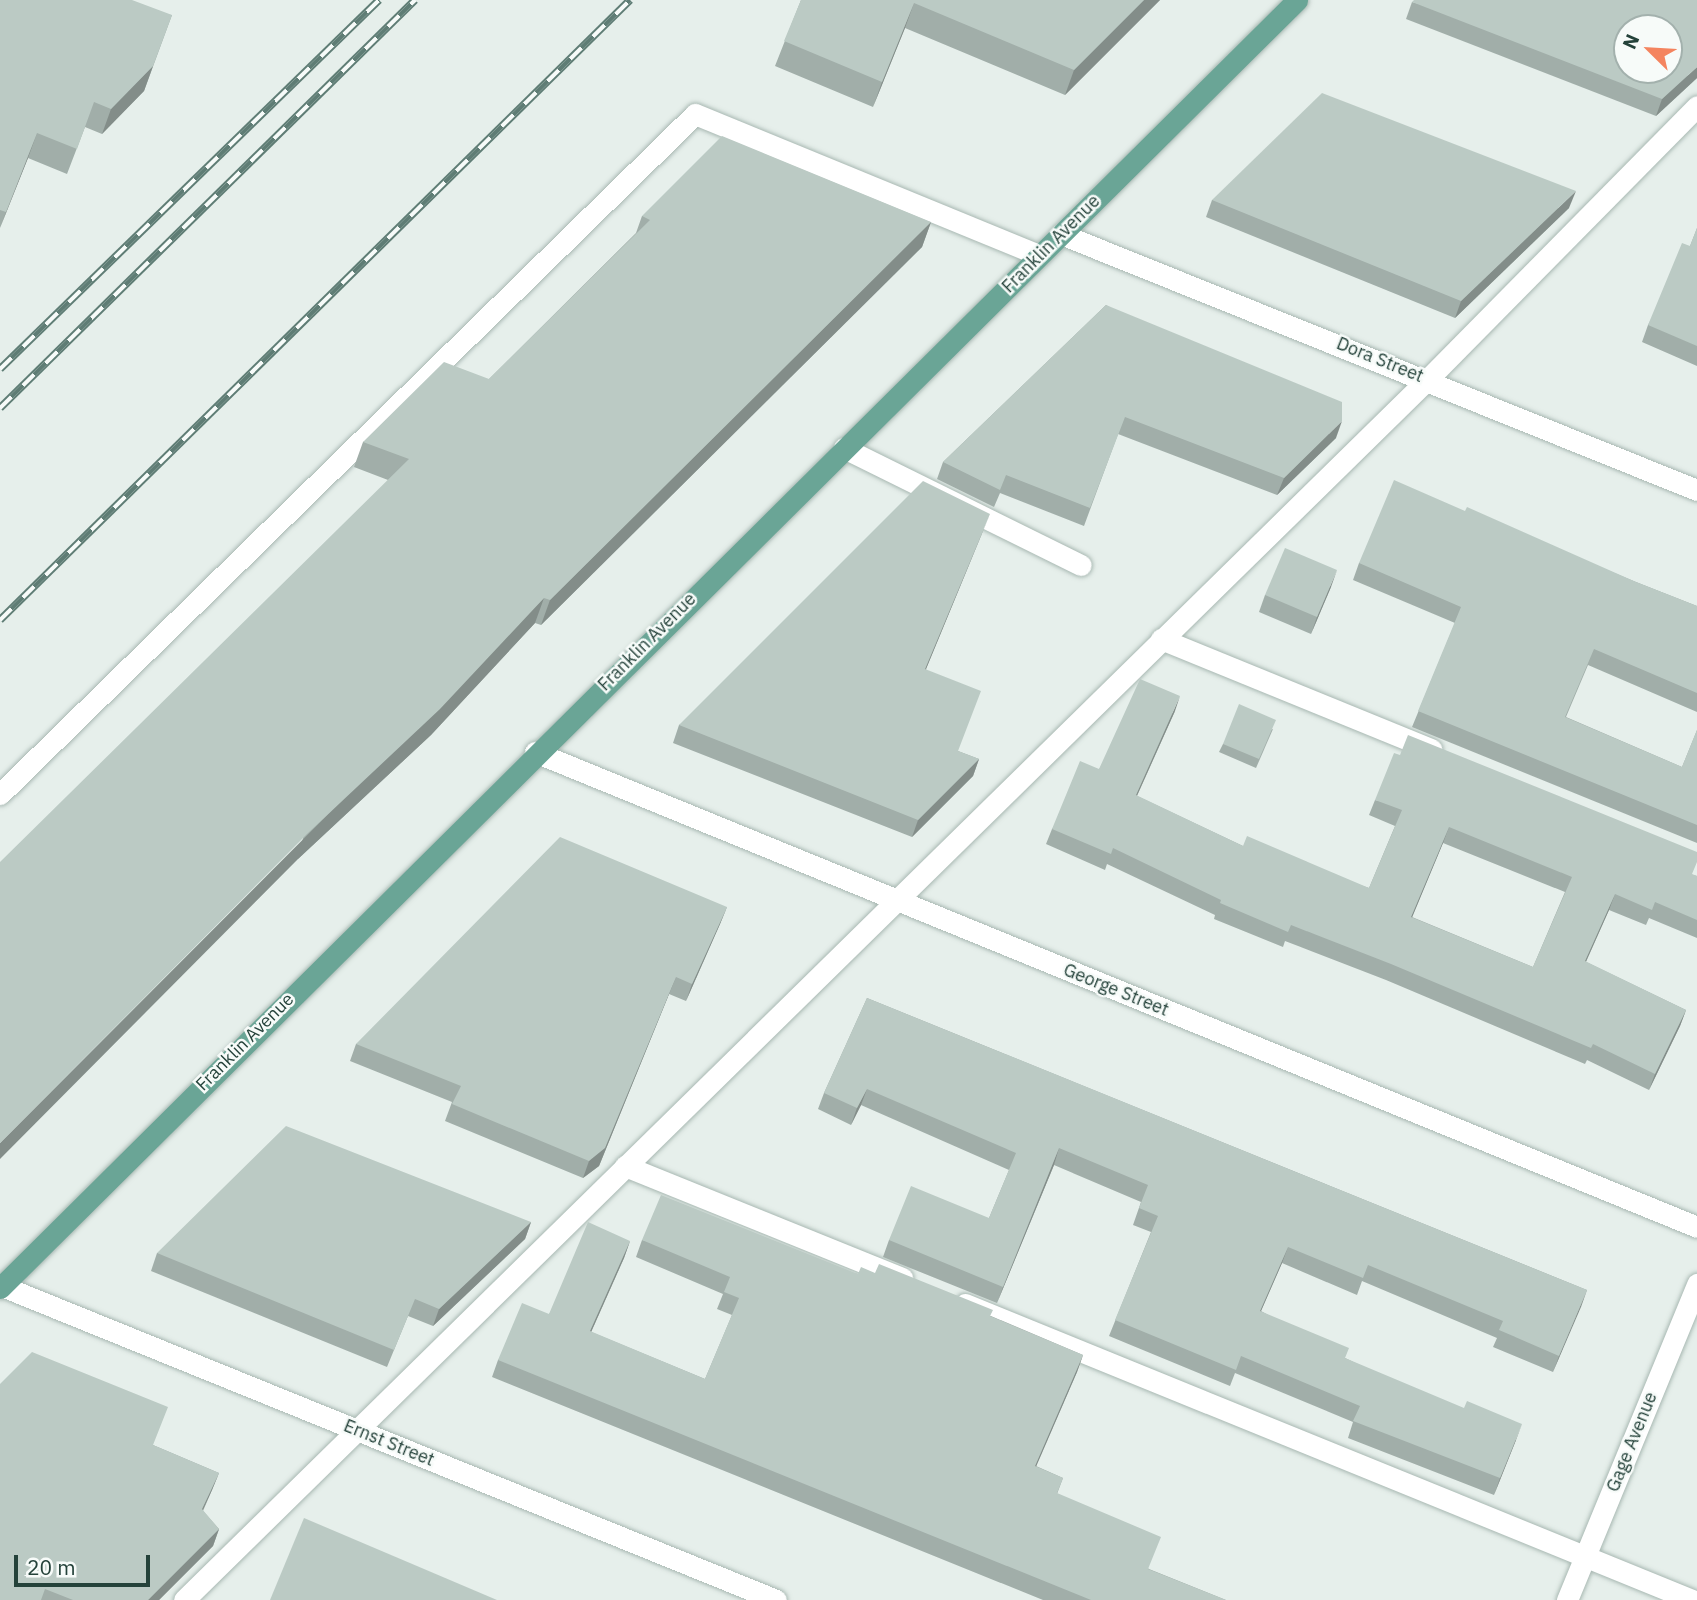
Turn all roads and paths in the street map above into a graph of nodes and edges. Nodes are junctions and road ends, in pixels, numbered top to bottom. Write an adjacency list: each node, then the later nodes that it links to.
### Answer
1 (1297, 0): 3 (main road, Franklin Avenue)
2 (1694, 114): 5 (street)
3 (1061, 234): 4 (main road, Franklin Avenue); 5 (street, Dora Street)
4 (1039, 255): 6 (main road, Franklin Avenue); 12 (street)
5 (1428, 379): 7 (street, Dora Street); 9 (street)
6 (844, 448): 8 (street); 10 (main road, Franklin Avenue)
7 (1697, 490)
8 (1082, 565)
9 (1161, 639): 11 (street); 13 (street)
10 (535, 752): 13 (street, George Street); 17 (main road, Franklin Avenue)
11 (1454, 758)
12 (0, 794)
13 (898, 901): 14 (street); 15 (street, George Street)
14 (625, 1166): 18 (street); 20 (street)
15 (1697, 1227)
16 (1697, 1284): 21 (street, Gage Avenue)
17 (1, 1287): 20 (street, Ernst Street)
18 (923, 1287)
19 (949, 1298): 21 (street)
20 (357, 1430): 22 (street); 23 (street, Ernst Street)
21 (1585, 1556): 24 (street, Gage Avenue); 25 (street)
22 (184, 1600)
23 (776, 1600)
24 (1567, 1600)
25 (1692, 1600)

